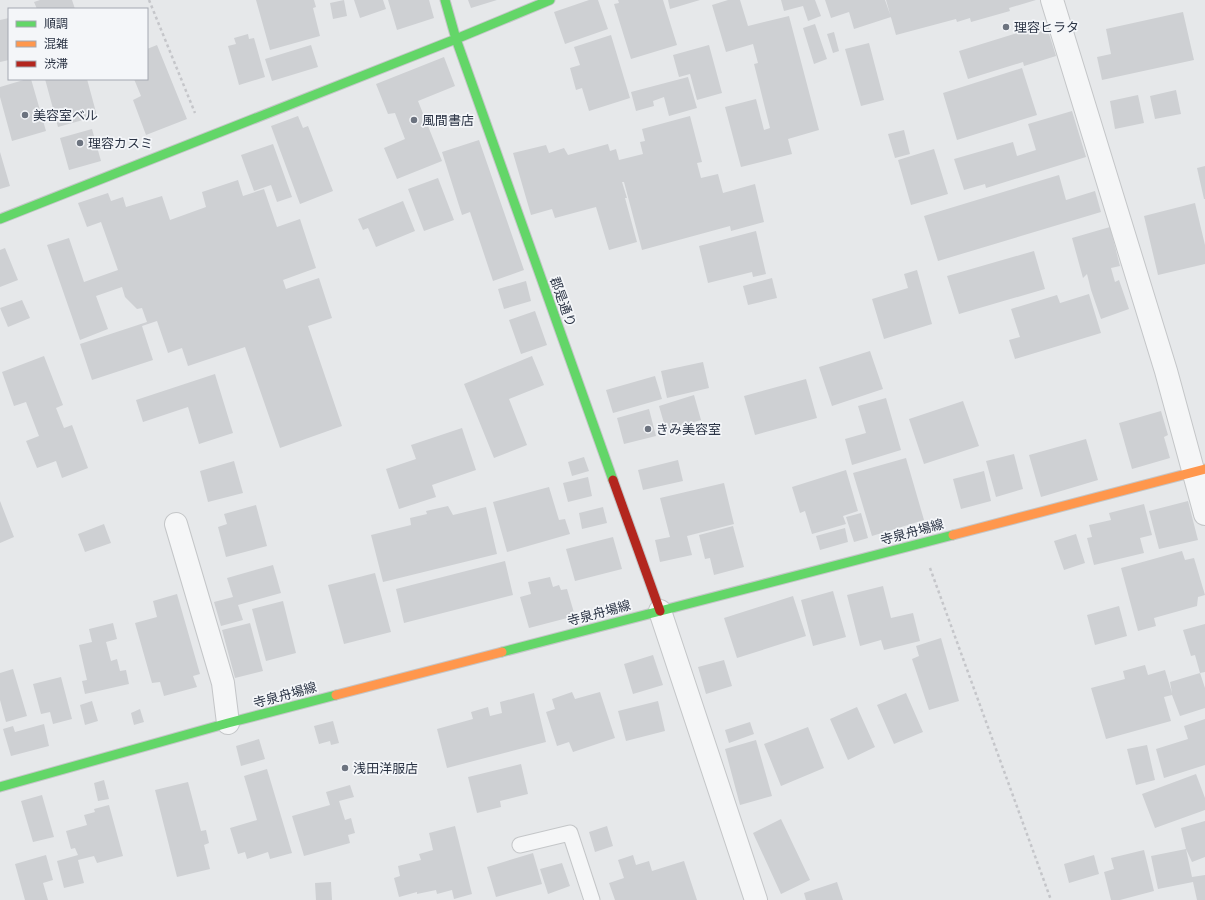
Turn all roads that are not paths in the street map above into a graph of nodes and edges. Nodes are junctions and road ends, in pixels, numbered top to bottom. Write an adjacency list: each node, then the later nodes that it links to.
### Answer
1 (445, 0): 4 (street, 郡是通り)
2 (550, 0): 4 (street)
3 (1052, 0): 6 (street)
4 (456, 39): 5 (street); 9 (street, 郡是通り)
5 (0, 218)
6 (1199, 471): 7 (street); 9 (street, 寺泉舟場線)
7 (1205, 514)
8 (176, 524): 10 (street)
9 (660, 611): 10 (street, 寺泉舟場線); 14 (street)
10 (228, 723): 11 (street, 寺泉舟場線)
11 (0, 786)
12 (520, 845): 13 (lane)
13 (592, 900)
14 (756, 900)

